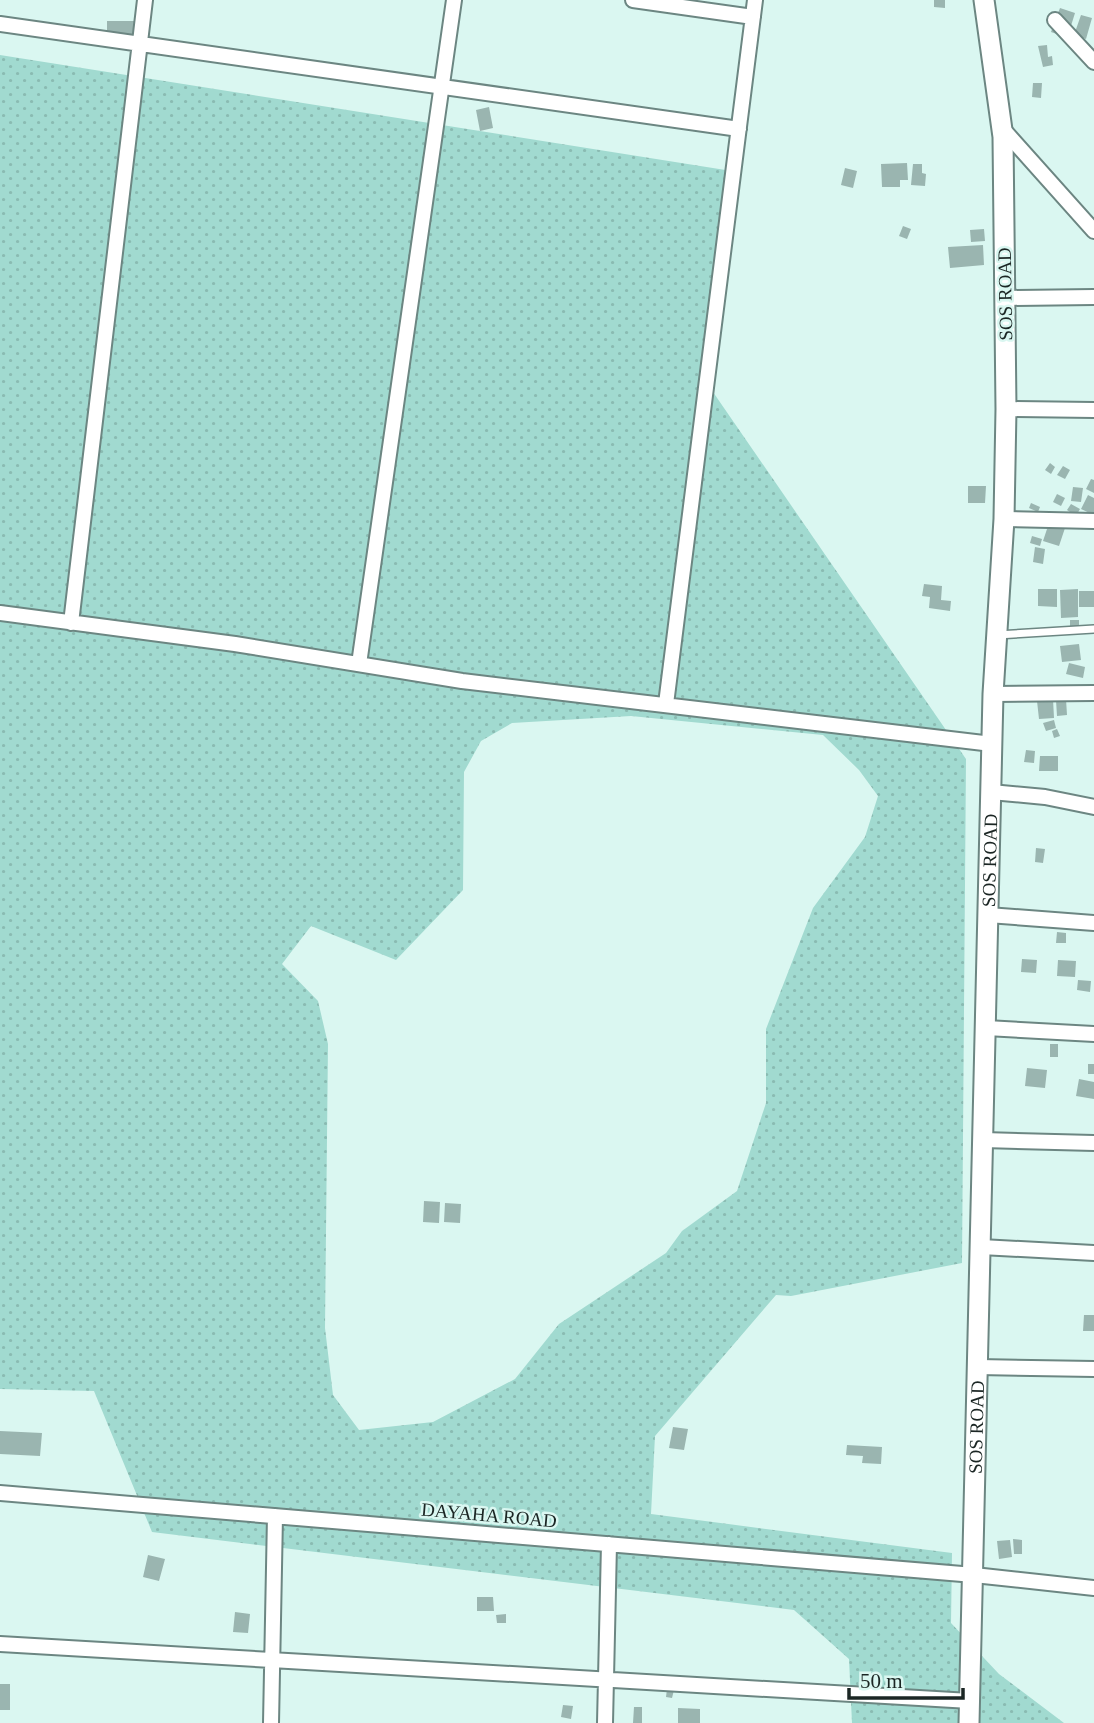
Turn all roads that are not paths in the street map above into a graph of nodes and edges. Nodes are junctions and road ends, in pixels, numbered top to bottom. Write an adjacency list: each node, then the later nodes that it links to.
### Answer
1 (145, 0): 9 (street)
2 (454, 0): 11 (street)
3 (633, 0): 6 (street)
4 (755, 0): 6 (street)
5 (984, 0): 12 (street, SOS ROAD)
6 (753, 17): 13 (street)
7 (1055, 20): 10 (street)
8 (0, 24): 9 (street)
9 (139, 43): 11 (street); 22 (street)
10 (1094, 62)
11 (442, 87): 13 (street); 25 (street)
12 (1001, 127): 14 (street); 16 (street, SOS ROAD)
13 (739, 129): 28 (street)
14 (1094, 231)
15 (1094, 297): 16 (street)
16 (1006, 298): 17 (street, SOS ROAD)
17 (1006, 409): 18 (street); 19 (street, SOS ROAD)
18 (1094, 410)
19 (1004, 519): 20 (street); 24 (street, SOS ROAD)
20 (1094, 521)
21 (0, 613): 22 (street)
22 (71, 623): 25 (street)
23 (1094, 629): 24 (lane)
24 (996, 635): 27 (street, SOS ROAD)
25 (359, 664): 28 (street)
26 (1094, 692): 27 (street)
27 (993, 694): 29 (street, SOS ROAD)
28 (666, 704): 29 (street)
29 (992, 744): 30 (street, SOS ROAD)
30 (991, 792): 31 (street); 32 (street, SOS ROAD)
31 (1094, 807)
32 (988, 915): 33 (street); 34 (street, SOS ROAD)
33 (1094, 923)
34 (986, 1028): 35 (street); 36 (street, SOS ROAD)
35 (1094, 1034)
36 (983, 1140): 37 (street); 38 (street, SOS ROAD)
37 (1094, 1143)
38 (981, 1247): 39 (street); 40 (street, SOS ROAD)
39 (1094, 1253)
40 (978, 1367): 41 (street); 45 (street, SOS ROAD)
41 (1094, 1369)
42 (0, 1493): 43 (street, DAYAHA ROAD)
43 (275, 1516): 44 (street, DAYAHA ROAD); 48 (street)
44 (609, 1544): 45 (street, DAYAHA ROAD); 51 (street)
45 (974, 1575): 46 (street, DAYAHA ROAD); 49 (street, SOS ROAD)
46 (1094, 1588)
47 (0, 1644): 48 (street)
48 (272, 1660): 49 (street); 50 (street)
49 (970, 1702): 52 (street, SOS ROAD)
50 (271, 1723)
51 (605, 1723)
52 (969, 1723)

